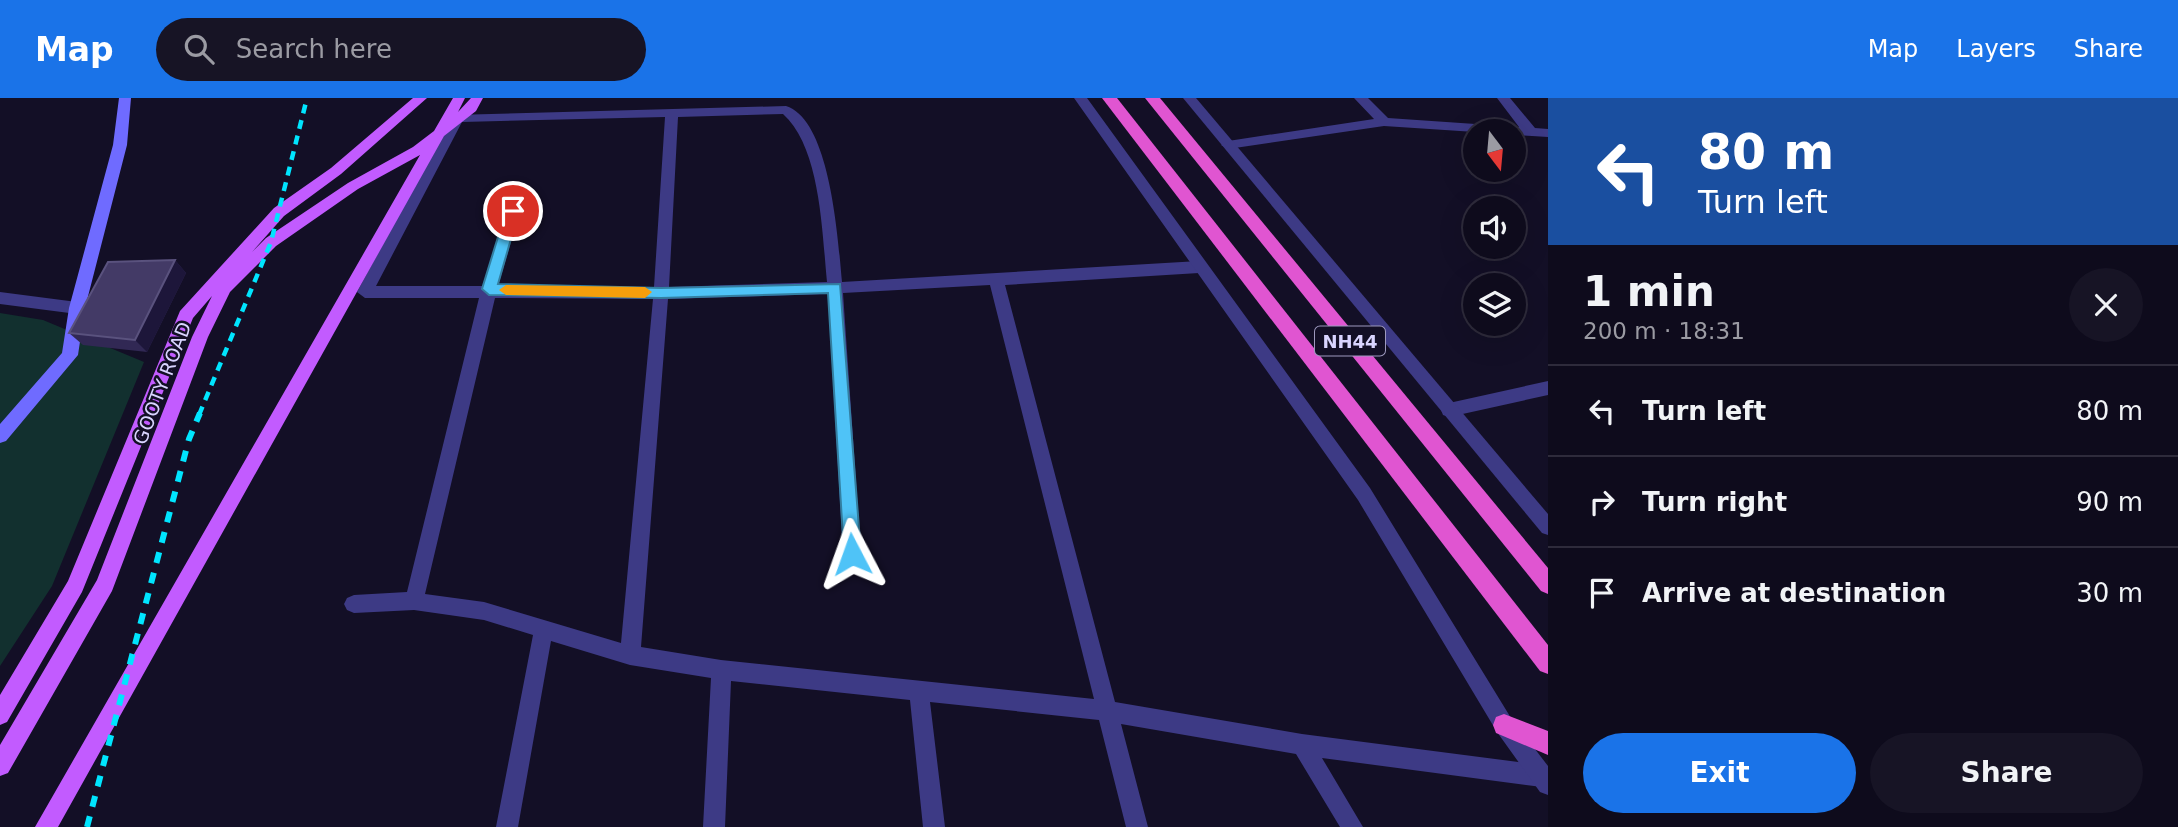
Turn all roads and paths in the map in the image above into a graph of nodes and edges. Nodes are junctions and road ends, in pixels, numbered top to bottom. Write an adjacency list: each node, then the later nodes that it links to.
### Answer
1 (125, 98): 22 (main road)
2 (421, 98): 37 (main road, GOOTY ROAD)
3 (1080, 98): 16 (street)
4 (1109, 98): 33 (highway, NH44)
5 (1152, 98): 28 (highway, NH44)
6 (1189, 98): 14 (street)
7 (1360, 98): 11 (street)
8 (1503, 98): 12 (street)
9 (466, 106): 10 (street); 19 (street); 41 (main road, GOOTY ROAD); 43 (main road)
10 (672, 114): 18 (street); 20 (street)
11 (1384, 122): 12 (street); 14 (street)
12 (1531, 132): 13 (street)
13 (1548, 132)
14 (1228, 145): 24 (street)
15 (513, 211): 19 (street)
16 (1199, 267): 17 (street); 38 (street)
17 (996, 280): 18 (street); 36 (street)
18 (835, 287): 20 (street); 27 (street)
19 (489, 289): 20 (street); 29 (street)
20 (661, 293): 32 (street)
21 (0, 298): 22 (street)
22 (77, 308): 25 (main road)
23 (1548, 388): 24 (street)
24 (1449, 410): 26 (street)
25 (0, 436)
26 (1548, 527)
27 (852, 554)
28 (1548, 584)
29 (414, 601): 30 (street); 31 (street)
30 (354, 604)
31 (544, 627): 32 (street); 44 (street)
32 (630, 655): 34 (street)
33 (1548, 663)
34 (721, 670): 35 (street); 45 (street)
35 (919, 693): 36 (street); 46 (street)
36 (1107, 710): 40 (street); 47 (street)
37 (0, 715)
38 (1504, 724): 39 (highway); 42 (street)
39 (1548, 743)
40 (1302, 745): 42 (street); 48 (street)
41 (0, 765)
42 (1545, 780)
43 (46, 827)
44 (507, 827)
45 (714, 827)
46 (934, 827)
47 (1136, 827)
48 (1352, 827)

